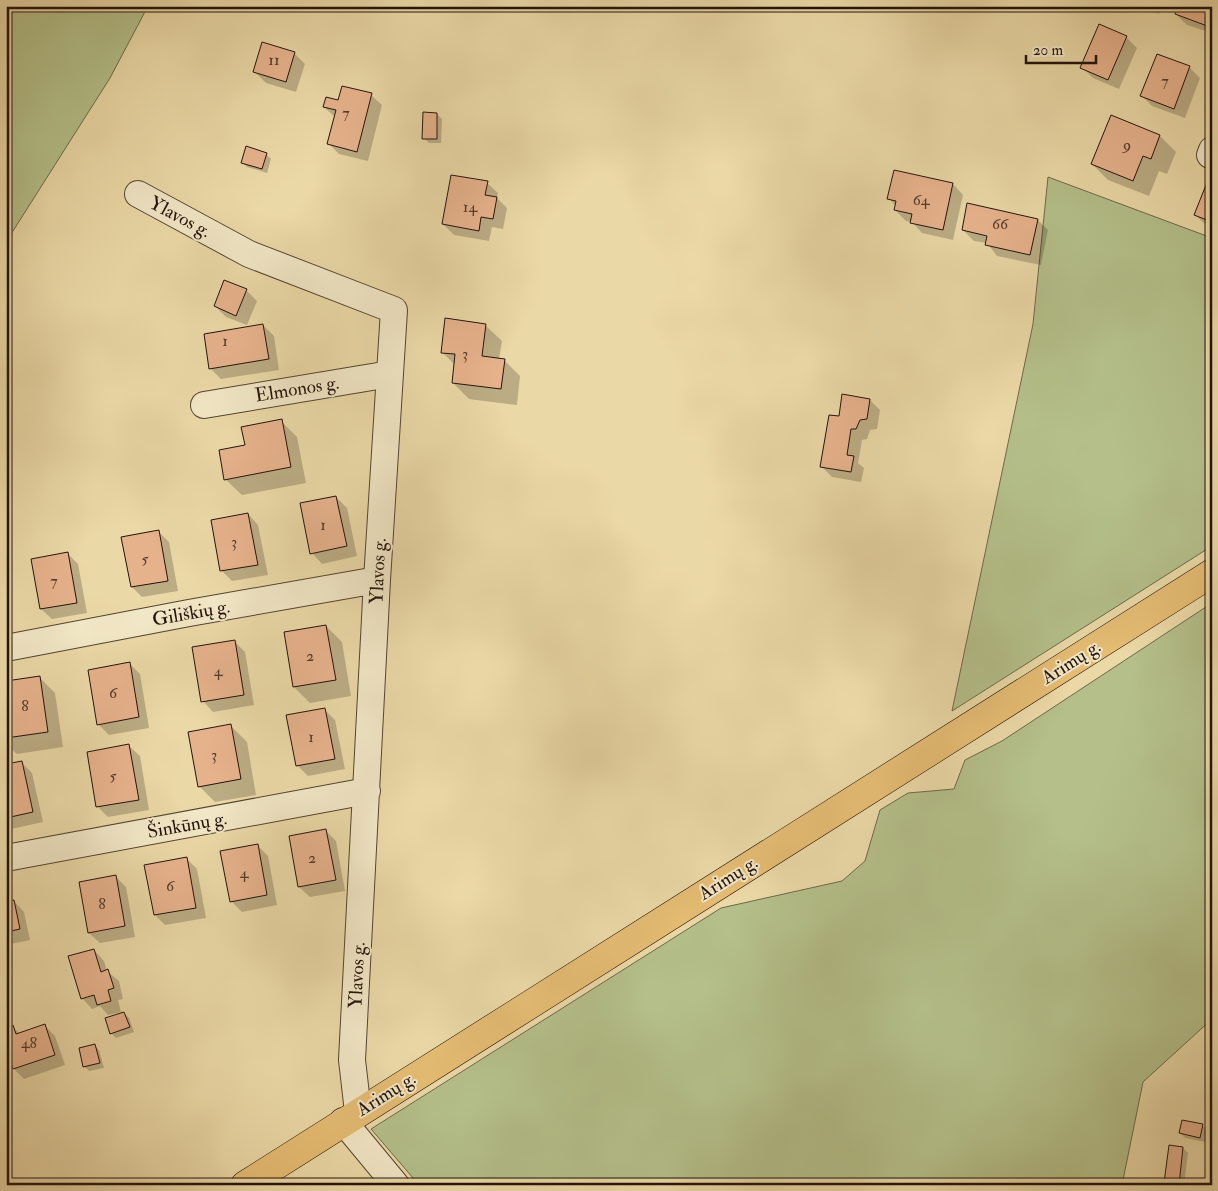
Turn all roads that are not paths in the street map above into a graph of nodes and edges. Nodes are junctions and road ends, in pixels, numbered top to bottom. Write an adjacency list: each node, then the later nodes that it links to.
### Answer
1 (138, 194): 2 (street, Ylavos g.)
2 (390, 374): 3 (street, Elmonos g.); 5 (street, Ylavos g.)
3 (204, 405)
4 (1212, 573): 9 (main road, Arimų g.)
5 (377, 580): 6 (street, Giliškių g.); 7 (street, Ylavos g.)
6 (6, 648)
7 (367, 791): 8 (street, Šinkūnų g.); 9 (street, Ylavos g.)
8 (6, 858)
9 (350, 1117): 10 (main road, Arimų g.); 11 (street)
10 (245, 1185)
11 (396, 1185)

